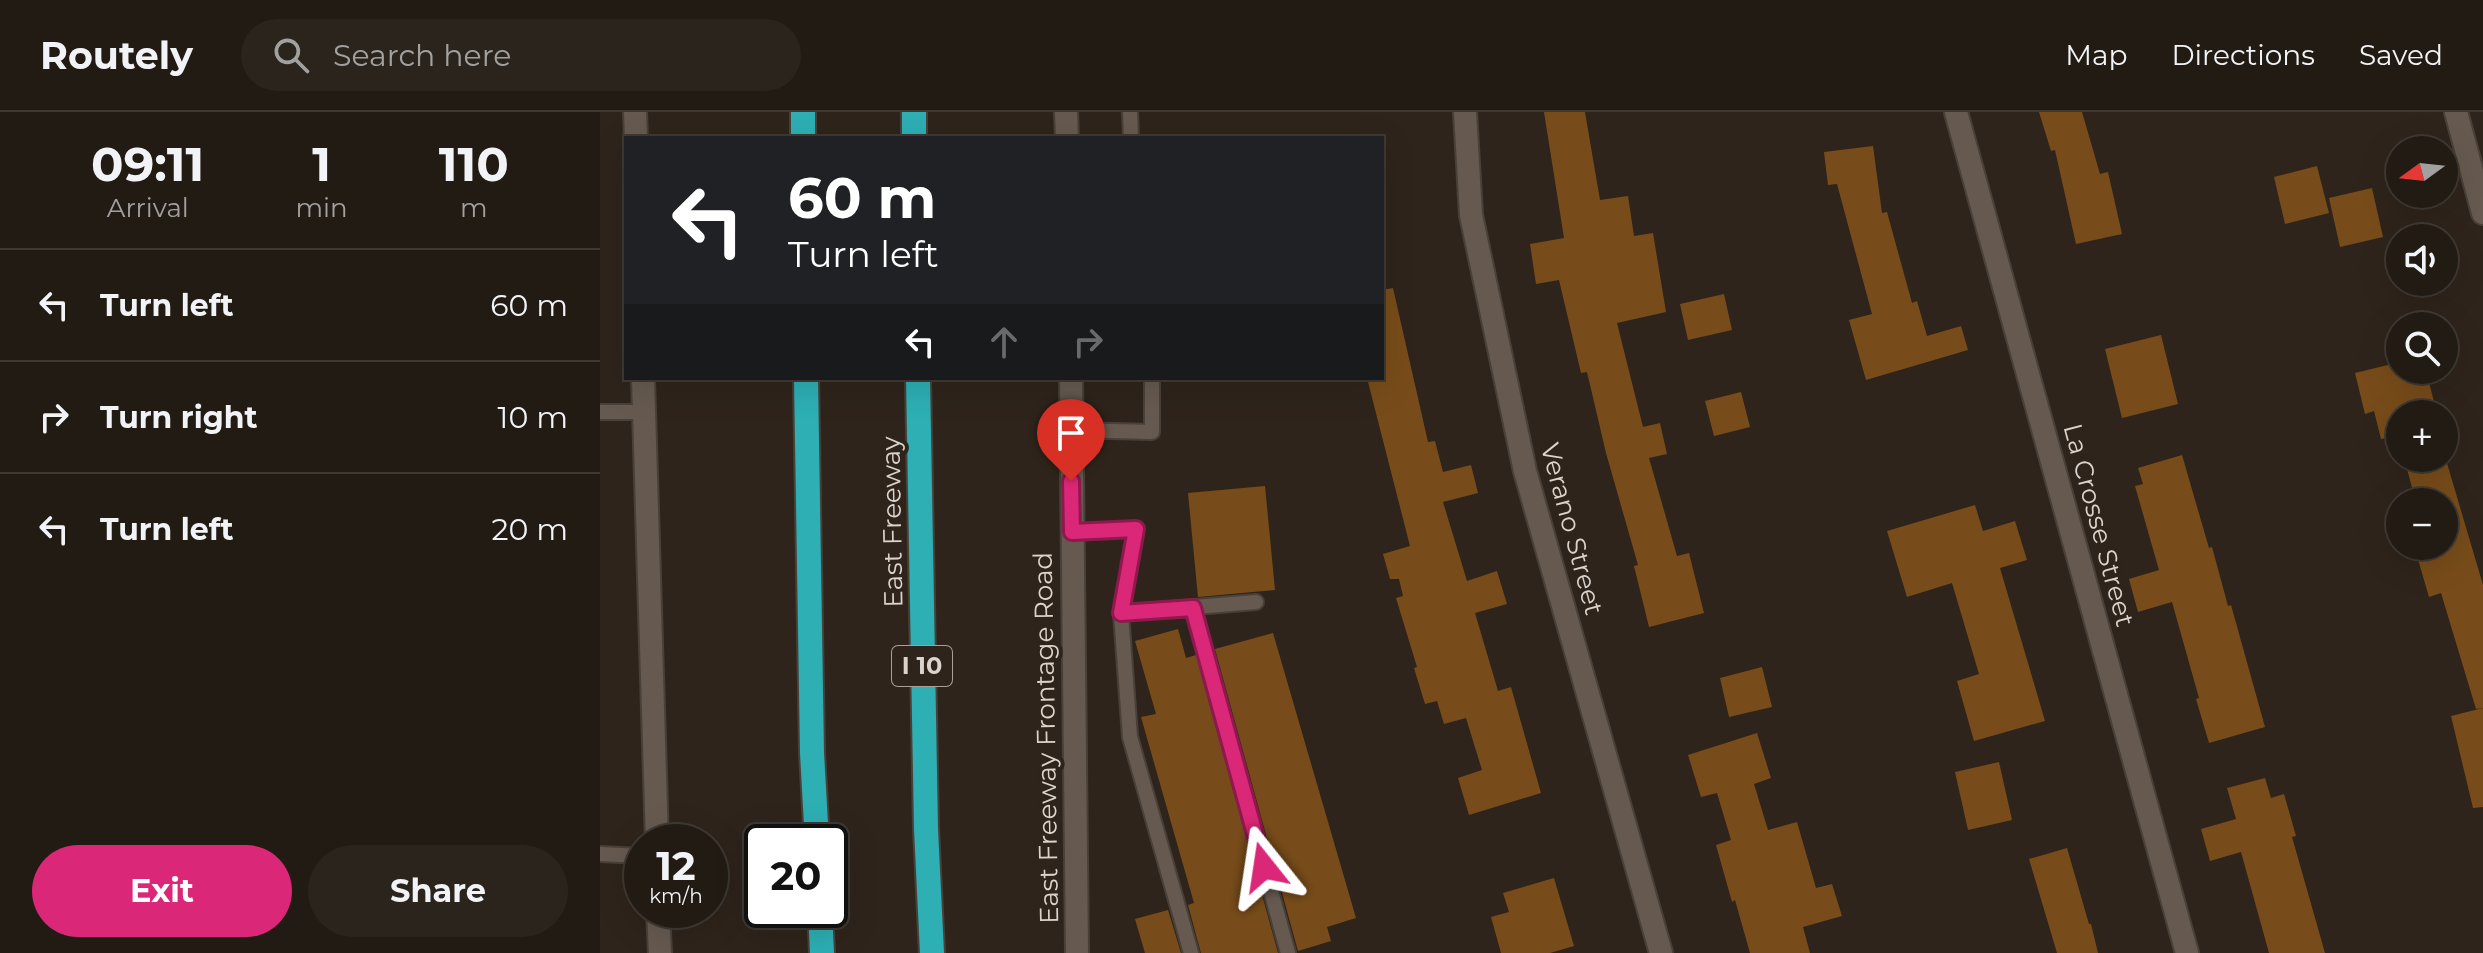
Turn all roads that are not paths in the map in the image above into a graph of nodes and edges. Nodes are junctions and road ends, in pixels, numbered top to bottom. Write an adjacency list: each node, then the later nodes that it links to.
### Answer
1 (635, 112): 9 (street)
2 (803, 112): 10 (highway)
3 (914, 112): 11 (highway)
4 (1066, 112): 12 (street)
5 (1130, 112): 13 (lane)
6 (1465, 112): 39 (street, Verano Street)
7 (1956, 112): 40 (street, La Crosse Street)
8 (2456, 112): 14 (street)
9 (636, 136)
10 (803, 136)
11 (914, 136)
12 (1067, 136)
13 (1131, 136)
14 (2483, 213)
15 (643, 380): 21 (street)
16 (806, 380): 28 (highway)
17 (918, 380): 35 (highway, East Freeway / I 10)
18 (1071, 380): 22 (street, East Freeway Frontage Road)
19 (1152, 380): 22 (lane)
20 (600, 412): 21 (lane)
21 (644, 412): 27 (street)
22 (1071, 430): 23 (street, East Freeway Frontage Road)
23 (1072, 532): 26 (lane); 36 (street, East Freeway Frontage Road)
24 (1256, 602): 25 (lane)
25 (1193, 608): 26 (lane); 38 (lane)
26 (1121, 613): 37 (lane)
27 (656, 824)
28 (816, 824)
29 (600, 854): 30 (lane)
30 (624, 855)
31 (659, 928): 33 (street)
32 (821, 928): 34 (highway)
33 (660, 953)
34 (822, 953)
35 (932, 953)
36 (1077, 953)
37 (1191, 953)
38 (1288, 953)
39 (1661, 953)
40 (2187, 953)

